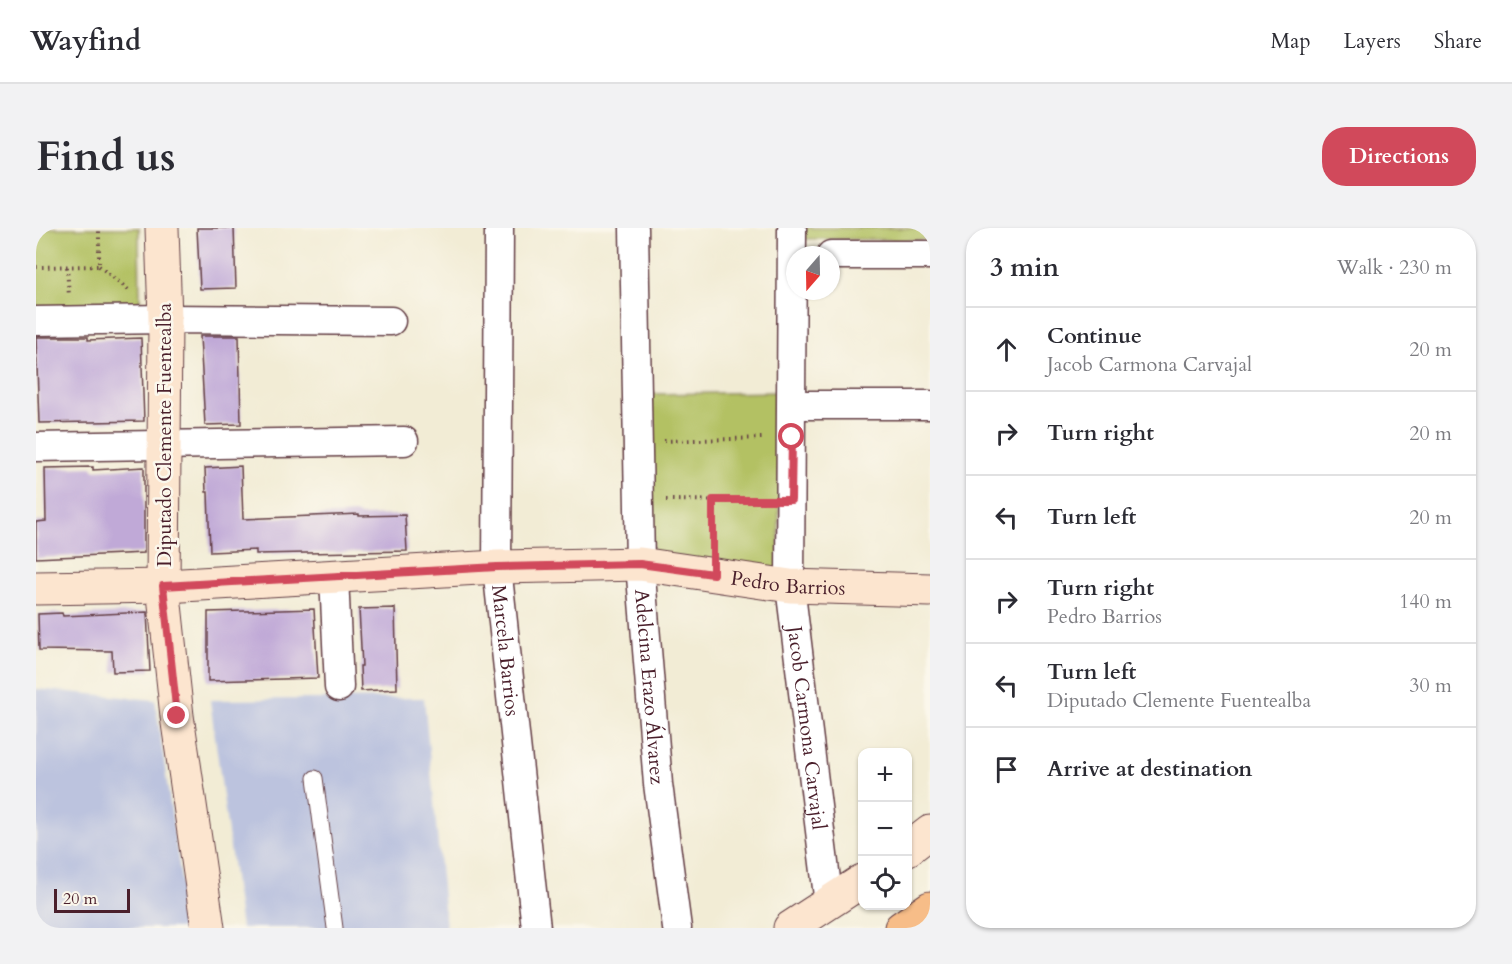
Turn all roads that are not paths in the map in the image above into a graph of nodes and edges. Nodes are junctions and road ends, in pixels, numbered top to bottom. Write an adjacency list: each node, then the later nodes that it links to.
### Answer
1 (162, 228): 7 (street, Diputado Clemente Fuentealba)
2 (499, 228): 16 (street, Marcela Barrios)
3 (634, 228): 15 (street, Adelcina Erazo Álvarez)
4 (840, 255): 5 (street)
5 (930, 255)
6 (793, 300): 10 (street, Jacob Carmona Carvajal)
7 (165, 320): 8 (street); 9 (street); 13 (street, Diputado Clemente Fuentealba)
8 (36, 321)
9 (391, 321)
10 (792, 405): 11 (street); 19 (street, Jacob Carmona Carvajal)
11 (930, 405)
12 (404, 441): 13 (street)
13 (164, 445): 14 (street); 18 (street, Diputado Clemente Fuentealba)
14 (36, 447)
15 (640, 564): 16 (street, Pedro Barrios); 19 (street, Pedro Barrios); 32 (street, Adelcina Erazo Álvarez)
16 (497, 567): 17 (street, Pedro Barrios); 31 (street, Marcela Barrios)
17 (334, 576): 18 (street, Pedro Barrios); 22 (street)
18 (163, 586): 20 (street, Pedro Barrios); 29 (street, Diputado Clemente Fuentealba)
19 (790, 586): 21 (street, Pedro Barrios); 27 (street, Jacob Carmona Carvajal)
20 (36, 588)
21 (930, 590)
22 (339, 687)
23 (315, 778): 30 (lane)
24 (930, 832): 25 (street)
25 (912, 846)
26 (858, 884): 27 (street)
27 (829, 904): 33 (street)
28 (930, 908): 34 (main road)
29 (208, 928)
30 (335, 928)
31 (536, 928)
32 (677, 928)
33 (790, 928)
34 (900, 928)

